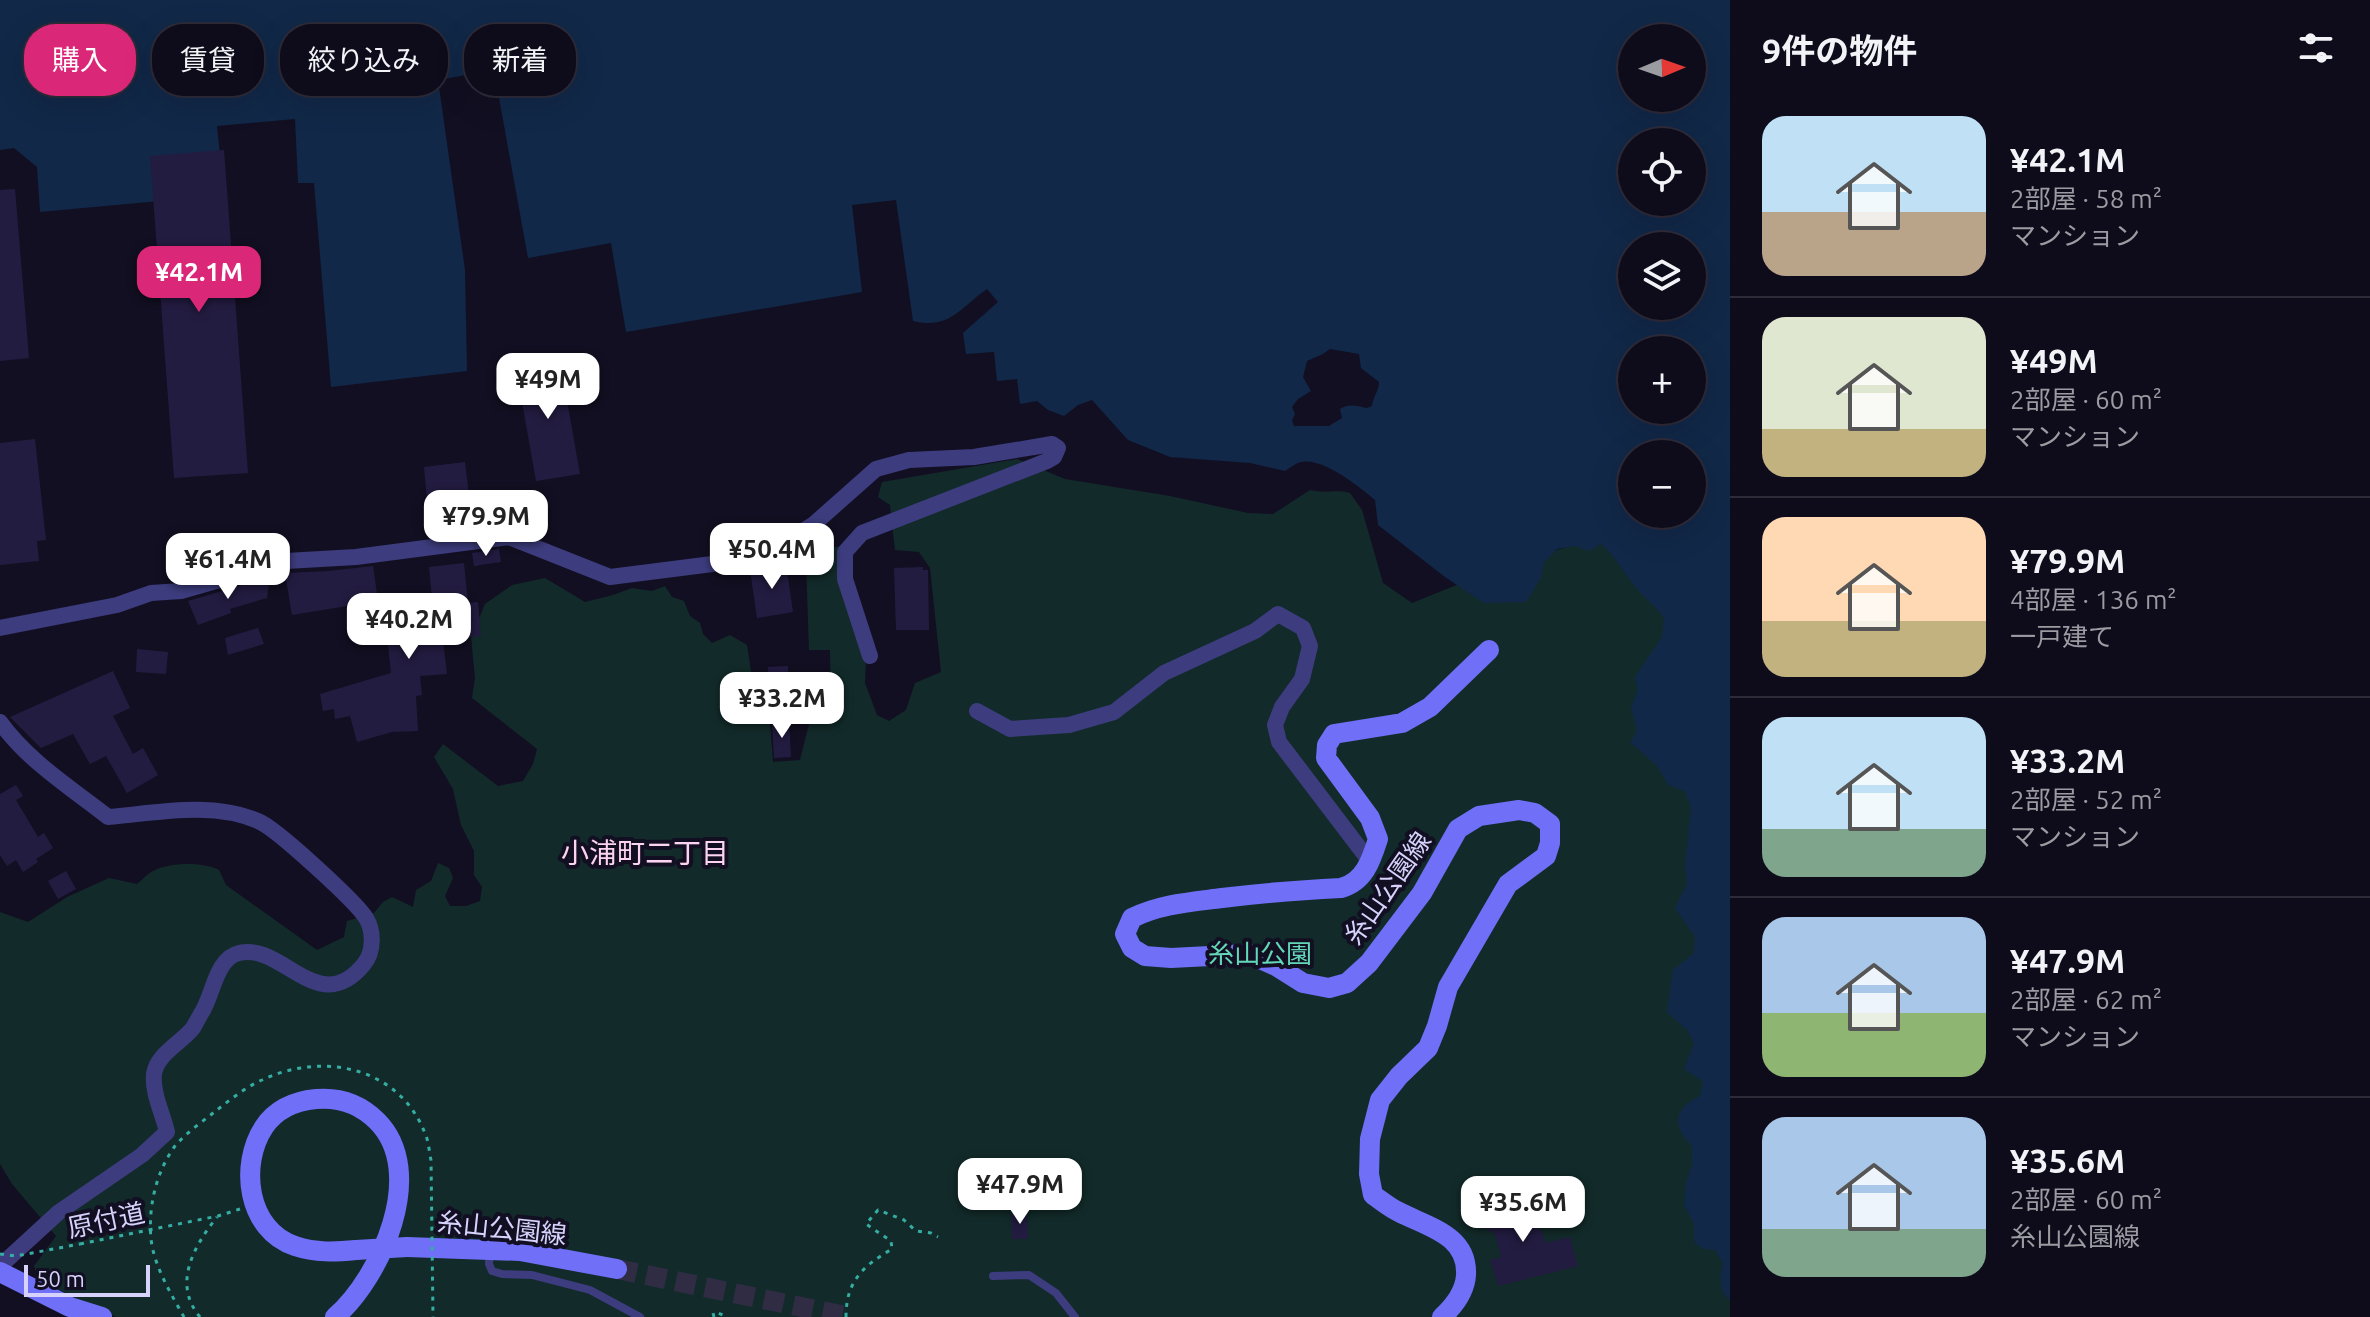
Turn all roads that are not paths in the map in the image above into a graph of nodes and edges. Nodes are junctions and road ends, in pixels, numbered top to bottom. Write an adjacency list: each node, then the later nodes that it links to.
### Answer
1 (0, 628): 3 (street)
2 (1489, 650): 6 (main road, 糸山公園線)
3 (870, 656)
4 (977, 711): 6 (street)
5 (0, 722): 8 (street)
6 (1371, 863): 15 (main road, 糸山公園線)
7 (490, 1249): 9 (main road, 糸山公園線); 12 (main road, 糸山公園線, bridge); 13 (lane)
8 (0, 1269): 11 (main road)
9 (617, 1269)
10 (993, 1276): 14 (lane)
11 (102, 1317)
12 (335, 1317)
13 (640, 1317)
14 (1075, 1317)
15 (1442, 1317)

